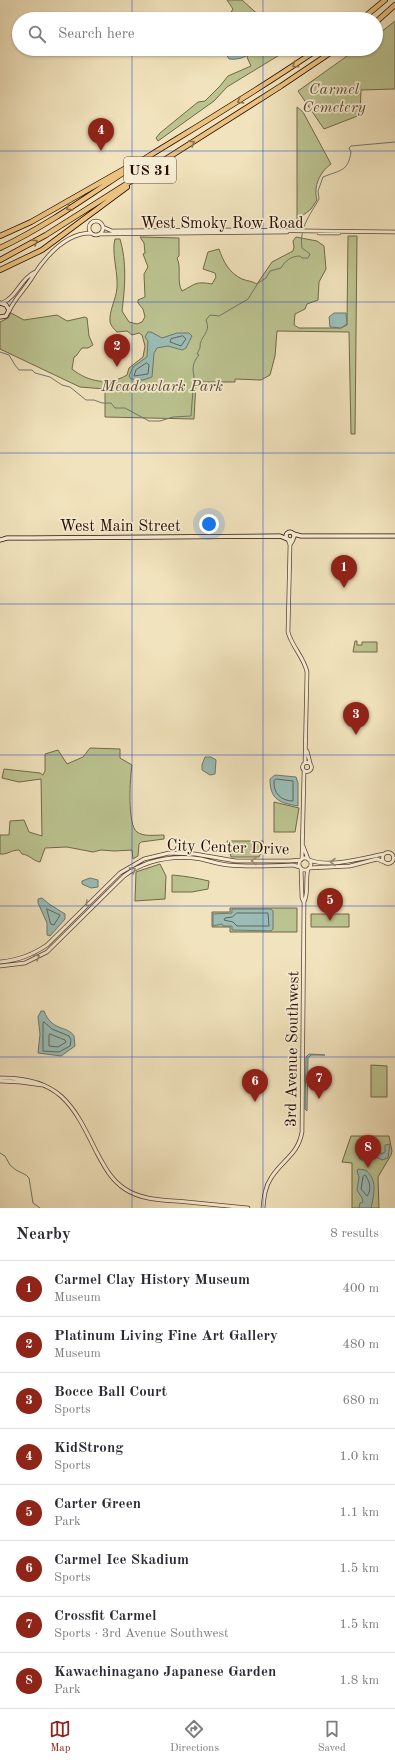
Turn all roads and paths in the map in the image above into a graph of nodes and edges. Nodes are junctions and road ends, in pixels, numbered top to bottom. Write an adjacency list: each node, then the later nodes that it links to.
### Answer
1 (385, 0): 3 (highway)
2 (395, 5): 4 (highway)
3 (370, 12)
4 (383, 16)
5 (308, 56): 7 (highway, US 31, one-way to 7)
6 (326, 56): 8 (highway, US 31, one-way to 6)
7 (149, 157): 15 (highway); 17 (highway, US 31, one-way to 17)
8 (138, 176): 18 (highway, US 31, one-way to 8); 19 (highway)
9 (88, 227): 10 (street); 13 (street); 16 (street)
10 (103, 227): 11 (street, West Smoky Row Road); 14 (street)
11 (297, 231): 12 (street, West Smoky Row Road); 14 (street, West Smoky Row Road)
12 (395, 232)
13 (91, 233): 14 (street); 16 (street)
14 (99, 234)
15 (0, 236)
16 (77, 236): 20 (street)
17 (0, 248)
18 (0, 260)
19 (0, 271)
20 (35, 272): 21 (street); 22 (street)
21 (1, 303): 22 (main road)
22 (8, 312): 23 (main road)
23 (1, 317)
24 (288, 533): 25 (main road); 27 (main road, West Main Street); 31 (main road)
25 (294, 534): 28 (main road); 32 (main road)
26 (0, 536): 30 (main road, West Main Street)
27 (280, 536): 30 (main road, West Main Street); 31 (main road, West Main Street)
28 (301, 536): 29 (main road); 32 (main road)
29 (395, 536)
30 (7, 538): 33 (main road, West Main Street)
31 (287, 539): 32 (main road, West Main Street); 34 (street)
32 (293, 539): 34 (street)
33 (0, 540)
34 (290, 545): 35 (street)
35 (306, 743): 36 (street); 37 (street)
36 (305, 763): 37 (street); 38 (street)
37 (310, 764): 38 (street)
38 (306, 772): 39 (street)
39 (303, 846): 42 (street); 43 (street)
40 (384, 854): 41 (street); 43 (street, City Center Drive, one-way to 43); 45 (street)
41 (394, 855): 44 (street)
42 (301, 859): 43 (street); 46 (street); 49 (street, City Center Drive, one-way to 49)
43 (309, 860): 47 (street)
44 (394, 861): 45 (street)
45 (384, 862): 47 (street, City Center Drive)
46 (300, 867): 47 (street); 48 (street, 3rd Avenue Southwest); 50 (street, City Center Drive, one-way to 46)
47 (308, 868): 48 (street, 3rd Avenue Southwest)
48 (304, 902): 55 (street, 3rd Avenue Southwest)
49 (0, 962)
50 (0, 966)
51 (0, 1078): 53 (street)
52 (0, 1081): 53 (street)
53 (44, 1086): 54 (street)
54 (248, 1208)
55 (263, 1208)

